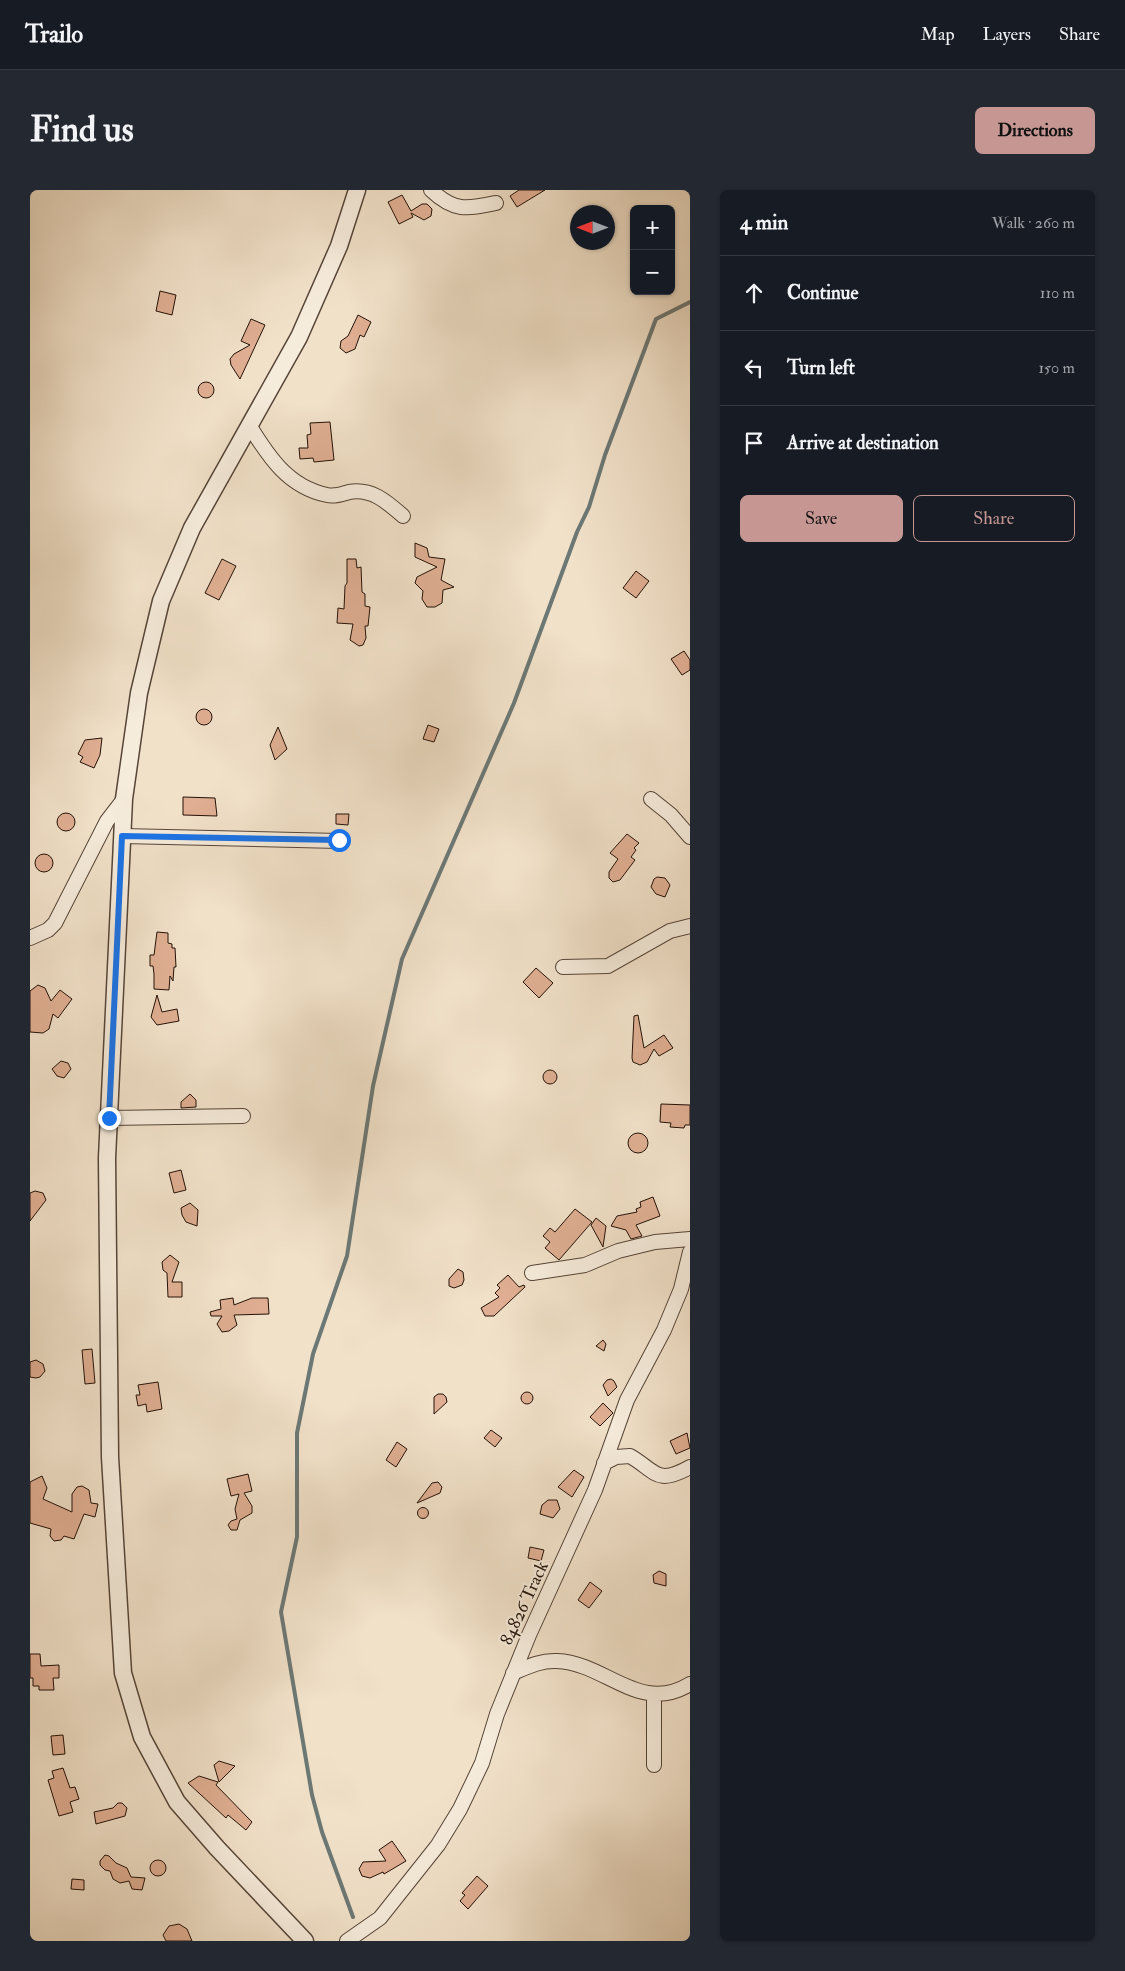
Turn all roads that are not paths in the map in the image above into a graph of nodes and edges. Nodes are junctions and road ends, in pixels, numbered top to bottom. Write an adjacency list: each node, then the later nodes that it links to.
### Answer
1 (357, 190): 4 (street)
2 (431, 190): 3 (street)
3 (496, 203)
4 (249, 425): 5 (street); 6 (street)
5 (403, 516)
6 (124, 799): 8 (street); 12 (street)
7 (651, 799): 9 (street)
8 (122, 836): 10 (street); 15 (street)
9 (690, 837)
10 (339, 840)
11 (690, 926): 13 (street)
12 (30, 938)
13 (563, 967)
14 (243, 1116): 15 (street)
15 (109, 1118): 25 (street)
16 (690, 1239): 18 (street)
17 (690, 1252): 19 (street, 84826 Track)
18 (532, 1273)
19 (604, 1463): 20 (street); 21 (street, 84826 Track)
20 (690, 1467)
21 (513, 1673): 23 (street); 26 (street, 84826 Track)
22 (690, 1684): 23 (street)
23 (654, 1695): 24 (street)
24 (654, 1765)
25 (305, 1941)
26 (347, 1941)

